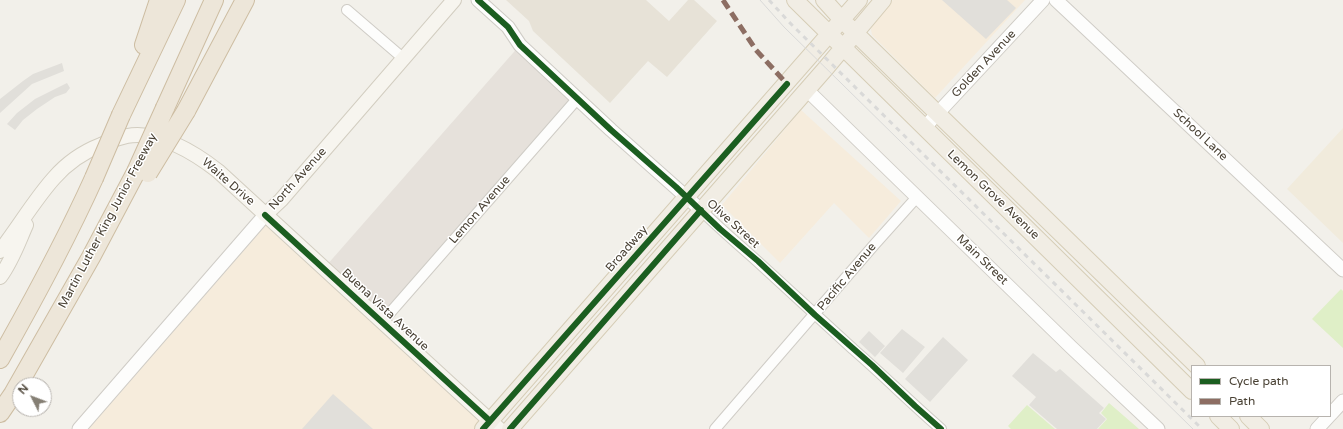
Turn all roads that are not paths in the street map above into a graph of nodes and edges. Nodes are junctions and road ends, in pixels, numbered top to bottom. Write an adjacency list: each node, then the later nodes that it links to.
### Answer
1 (159, 0): 22 (highway)
2 (176, 0): 22 (highway)
3 (214, 0): 24 (highway, Martin Luther King Junior Freeway, bridge)
4 (245, 0): 24 (highway, bridge)
5 (454, 0): 18 (main road, North Avenue)
6 (478, 0): 20 (street, Olive Street)
7 (795, 0): 16 (main road, Lemon Grove Avenue)
8 (824, 0): 14 (main road, Lemon Grove Avenue)
9 (859, 0): 14 (main road, Broadway)
10 (883, 0): 15 (main road)
11 (1042, 0): 21 (street, Golden Avenue)
12 (1056, 0): 31 (street, School Lane)
13 (347, 10): 18 (street)
14 (842, 20): 15 (main road, Lemon Grove Avenue); 16 (main road, Broadway)
15 (856, 32): 17 (main road); 21 (main road, Lemon Grove Avenue)
16 (830, 34): 17 (main road, Lemon Grove Avenue); 27 (main road, Broadway)
17 (843, 47): 19 (main road); 23 (main road, Lemon Grove Avenue)
18 (404, 59): 29 (main road, North Avenue)
19 (807, 90): 26 (street, Main Street); 28 (main road)
20 (578, 98): 27 (street, Olive Street); 34 (street, Lemon Avenue)
21 (938, 114): 23 (street, Golden Avenue); 36 (main road, Lemon Grove Avenue)
22 (121, 115): 35 (highway, bridge)
23 (924, 128): 37 (main road, Lemon Grove Avenue)
24 (142, 173): 39 (highway, Martin Luther King Junior Freeway)
25 (44, 191): 29 (main road, Waite Drive); 30 (main road, Waite Drive); 32 (main road, Waite Drive)
26 (917, 197): 33 (street, Pacific Avenue); 49 (street, Main Street)
27 (687, 198): 28 (street, Olive Street); 44 (main road, Broadway)
28 (701, 210): 33 (street, Olive Street); 46 (main road)
29 (266, 215): 34 (main road, Buena Vista Avenue); 45 (street, North Avenue)
30 (0, 251)
31 (1343, 270)
32 (0, 277)
33 (814, 315): 47 (street, Pacific Avenue); 48 (street, Olive Street)
34 (382, 322): 44 (main road, Buena Vista Avenue)
35 (0, 358)
36 (1195, 365)
37 (1191, 390)
38 (1343, 401): 40 (street)
39 (0, 413)
40 (1331, 415)
41 (1219, 417): 50 (main road)
42 (1249, 417): 51 (main road)
43 (1329, 417): 52 (street)
44 (491, 426)
45 (79, 429)
46 (510, 429)
47 (715, 429)
48 (941, 429)
49 (1158, 429)
50 (1231, 429)
51 (1261, 429)
52 (1317, 429)

